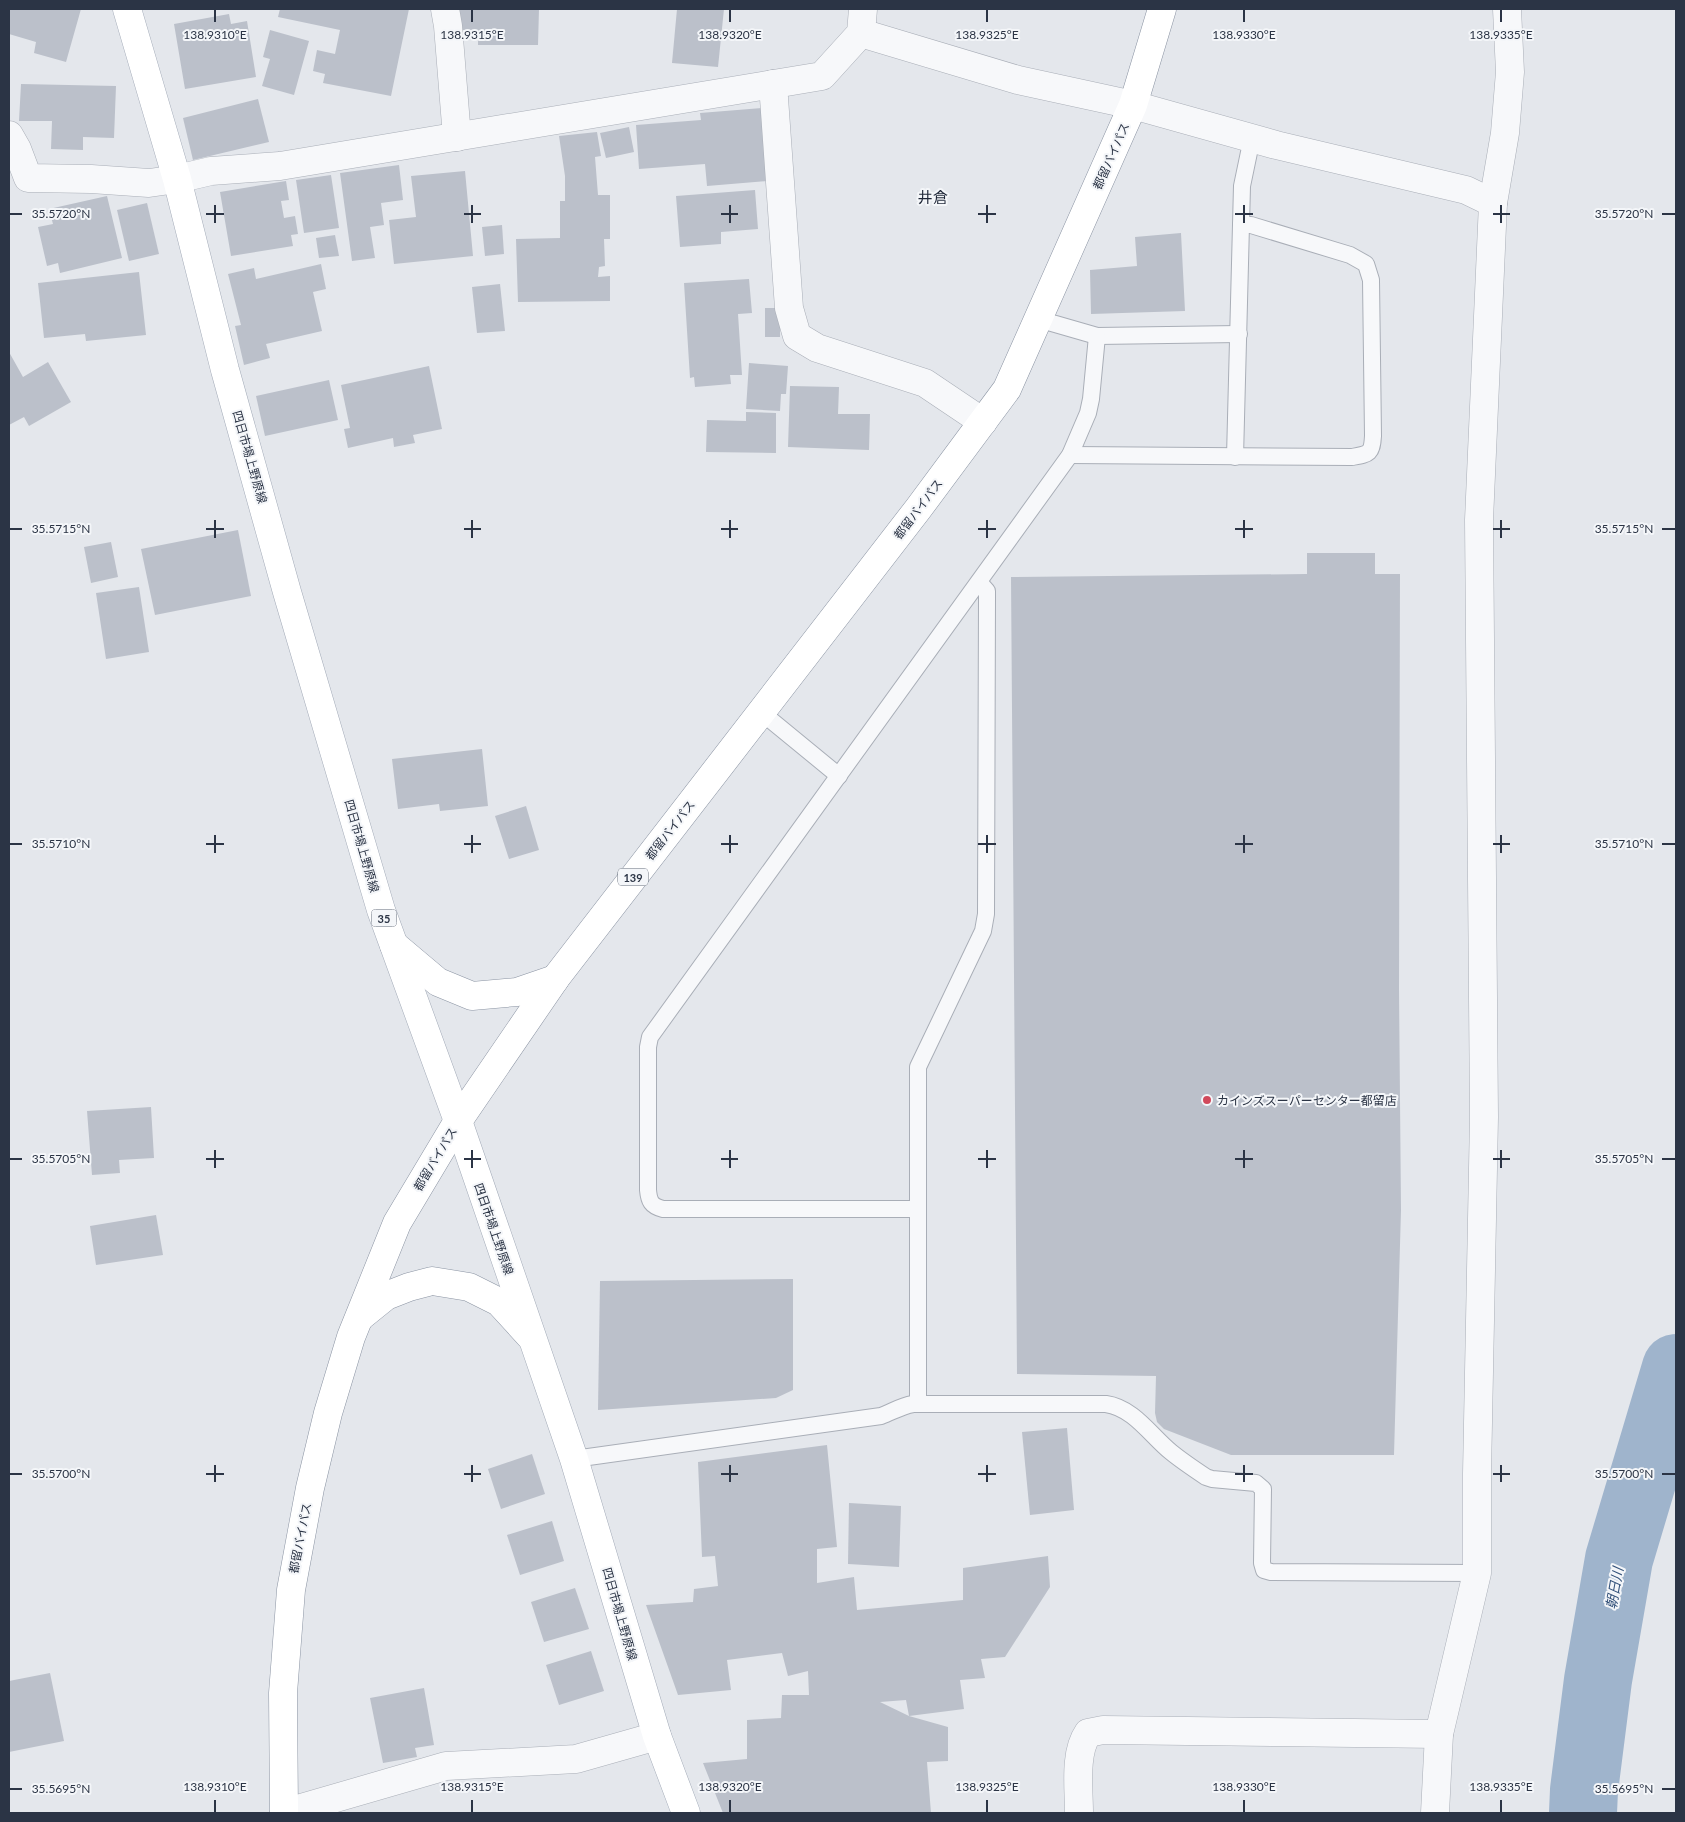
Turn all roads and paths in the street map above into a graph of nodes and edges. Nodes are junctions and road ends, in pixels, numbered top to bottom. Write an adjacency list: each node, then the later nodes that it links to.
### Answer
1 (127, 9): 11 (main road, 四日市場上野原線 / 35)
2 (445, 9): 9 (street)
3 (1162, 9): 7 (main road, 都留バイパス / 139)
4 (1507, 9): 12 (street)
5 (862, 21): 6 (street); 7 (street)
6 (773, 84): 9 (street); 17 (street)
7 (1133, 105): 10 (street); 14 (main road, 都留バイパス / 139)
8 (9, 135): 11 (street)
9 (457, 137): 11 (street)
10 (1252, 138): 12 (street); 13 (lane)
11 (178, 179): 23 (main road, 四日市場上野原線 / 35)
12 (1493, 203): 31 (street)
13 (1241, 225): 15 (lane); 19 (lane)
14 (1038, 319): 16 (lane); 17 (main road, 都留バイパス / 139)
15 (1238, 334): 16 (lane); 19 (lane)
16 (1097, 336): 18 (lane)
17 (983, 422): 21 (main road, 都留バイパス / 139)
18 (1070, 455): 19 (lane); 20 (lane)
19 (1236, 456)
20 (979, 582): 22 (lane); 26 (lane)
21 (761, 712): 22 (lane); 24 (main road, 都留バイパス / 139)
22 (839, 776): 26 (lane)
23 (394, 945): 24 (main road); 25 (main road, 四日市場上野原線 / 35)
24 (555, 979): 25 (main road, 都留バイパス / 139)
25 (458, 1121): 27 (main road, 都留バイパス / 139); 28 (main road, 四日市場上野原線 / 35)
26 (918, 1208): 29 (lane)
27 (359, 1318): 28 (main road); 34 (main road, 都留バイパス / 139)
28 (530, 1336): 30 (main road, 四日市場上野原線 / 35)
29 (918, 1404): 30 (lane); 31 (lane)
30 (574, 1459): 33 (main road, 四日市場上野原線 / 35)
31 (1477, 1573): 32 (street)
32 (1439, 1734): 36 (street); 37 (street)
33 (656, 1736): 34 (street); 35 (main road, 四日市場上野原線 / 35)
34 (284, 1813)
35 (686, 1813)
36 (1078, 1813)
37 (1435, 1813)

